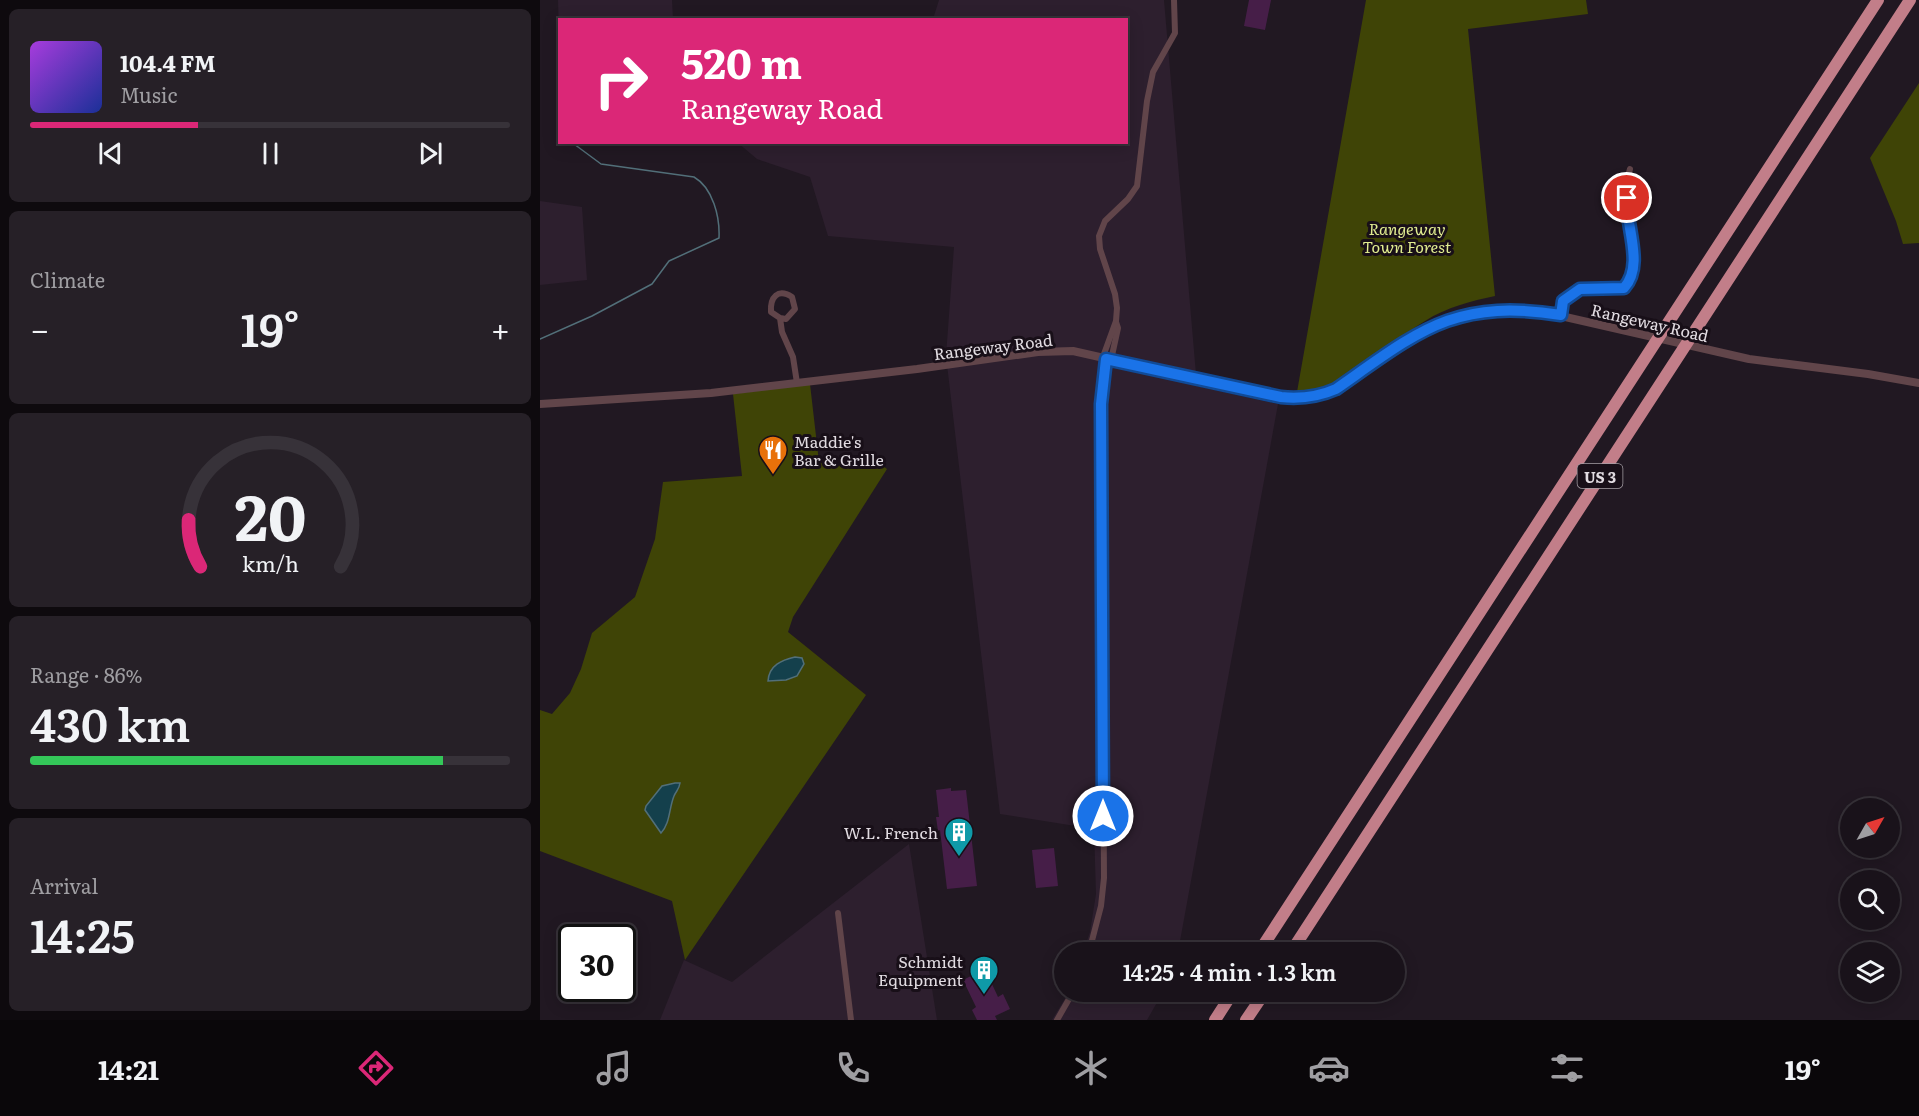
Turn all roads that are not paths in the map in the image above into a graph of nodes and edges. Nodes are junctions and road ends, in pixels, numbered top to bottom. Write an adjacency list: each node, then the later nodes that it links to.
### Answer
1 (1174, 0): 7 (street)
2 (1878, 0): 13 (highway, US 3)
3 (1910, 0): 14 (highway, US 3)
4 (1630, 168): 5 (street)
5 (1561, 315): 7 (street, Rangeway Road); 9 (street, Rangeway Road)
6 (780, 318): 6 (street); 8 (street)
7 (1108, 360): 8 (street, Rangeway Road); 12 (street)
8 (797, 383): 10 (street, Rangeway Road)
9 (1919, 383)
10 (540, 404)
11 (838, 913): 18 (street)
12 (1092, 942)
13 (1265, 942)
14 (1298, 942)
15 (1067, 1002): 19 (street)
16 (1227, 1002): 20 (highway)
17 (1258, 1002): 21 (highway)
18 (851, 1020)
19 (1057, 1020)
20 (1215, 1020)
21 (1246, 1020)

